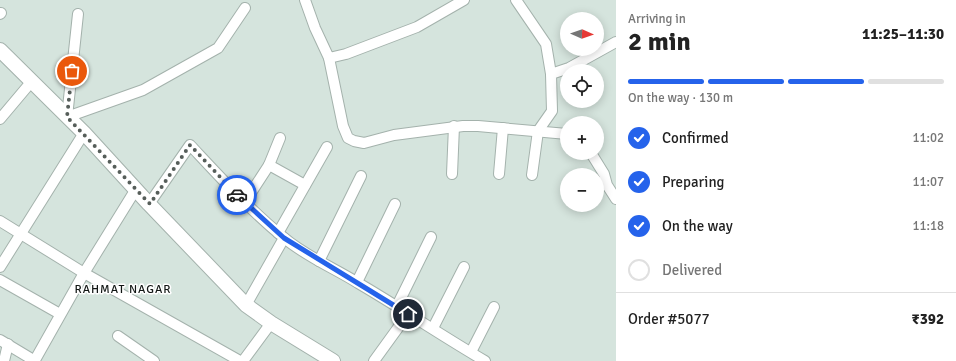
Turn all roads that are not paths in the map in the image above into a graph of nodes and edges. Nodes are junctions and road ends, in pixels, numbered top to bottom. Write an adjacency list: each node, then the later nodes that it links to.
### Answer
1 (305, 0): 8 (street)
2 (464, 0): 8 (street)
3 (516, 0): 9 (street)
4 (245, 8): 11 (street)
5 (78, 14): 11 (street)
6 (616, 42): 9 (street)
7 (0, 50): 10 (street)
8 (329, 58): 13 (street)
9 (551, 74): 15 (street)
10 (32, 81): 11 (street); 12 (street)
11 (67, 117): 16 (street)
12 (0, 119)
13 (454, 126): 14 (street); 22 (street)
14 (503, 128): 15 (street); 23 (street)
15 (538, 131): 17 (street); 24 (street)
16 (84, 133): 27 (street); 33 (street)
17 (560, 133)
18 (280, 138): 21 (street)
19 (327, 147): 26 (street)
20 (595, 160): 28 (street)
21 (269, 164): 26 (street); 29 (street)
22 (452, 174)
23 (499, 174)
24 (532, 175)
25 (361, 176): 36 (street)
26 (305, 184): 34 (street)
27 (136, 189): 30 (street); 39 (street)
28 (616, 199)
29 (244, 202): 30 (street); 34 (street)
30 (150, 204): 42 (street)
31 (395, 204): 41 (street)
32 (0, 221): 33 (street)
33 (21, 234): 37 (street); 39 (street)
34 (281, 236): 36 (street); 42 (street)
35 (431, 237): 43 (street)
36 (319, 261): 41 (street)
37 (0, 267)
38 (464, 267): 48 (street)
39 (84, 273): 45 (street); 55 (street)
40 (0, 280): 45 (street)
41 (357, 282): 43 (street)
42 (246, 304): 47 (street)
43 (396, 306): 46 (street)
44 (494, 307): 51 (street)
45 (60, 314): 53 (street)
46 (408, 314): 48 (street); 57 (street)
47 (271, 323): 55 (street); 56 (street)
48 (433, 328): 51 (street)
49 (118, 336): 54 (street)
50 (4, 342): 52 (street); 53 (street)
51 (471, 352): 58 (street)
52 (4, 361)
53 (35, 361)
54 (154, 361)
55 (241, 361)
56 (333, 361)
57 (374, 361)
58 (485, 361)

